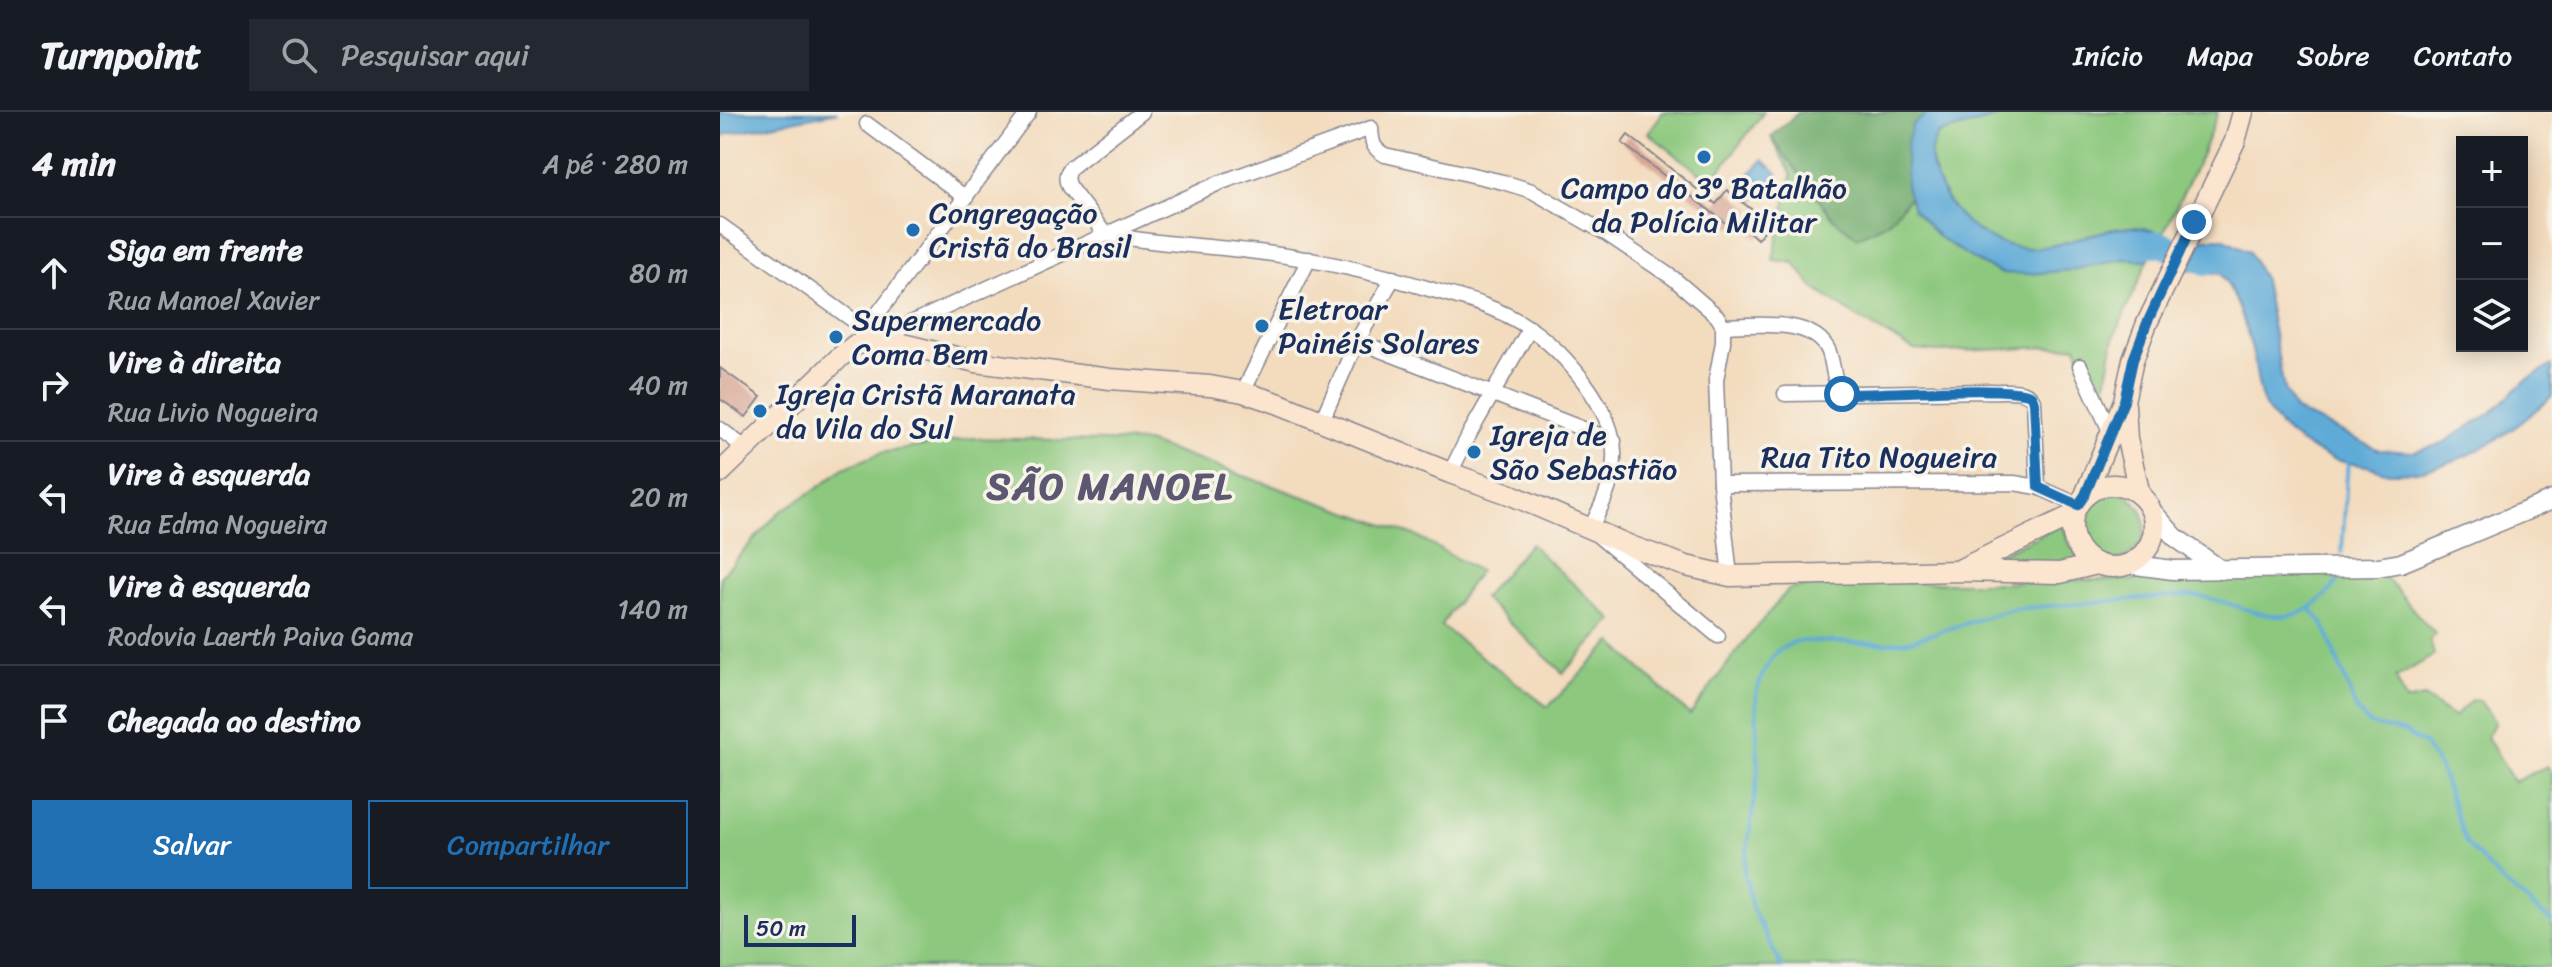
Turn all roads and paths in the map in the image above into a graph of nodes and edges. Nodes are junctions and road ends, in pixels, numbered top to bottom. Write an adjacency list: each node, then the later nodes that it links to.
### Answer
1 (1029, 112): 5 (street)
2 (1142, 112): 7 (street)
3 (2243, 112): 19 (main road)
4 (867, 124): 5 (street)
5 (966, 198): 12 (street)
6 (720, 225): 12 (street)
7 (1105, 234): 8 (street); 10 (street); 12 (street)
8 (1309, 259): 9 (street); 15 (street)
9 (1393, 278): 11 (street); 13 (street)
10 (1723, 326): 18 (street); 27 (street)
11 (1530, 328): 16 (street); 23 (street)
12 (867, 337): 15 (main road); 24 (main road)
13 (1357, 341): 16 (street); 20 (street)
14 (2080, 366): 22 (street)
15 (1243, 392): 20 (main road)
16 (1492, 393): 23 (street); 26 (street)
17 (1785, 394): 18 (street)
18 (1842, 394): 28 (street)
19 (2124, 401): 22 (main road); 30 (main road)
20 (1322, 420): 26 (main road)
21 (720, 429): 24 (street)
22 (2111, 433): 31 (main road)
23 (1614, 441): 32 (street)
24 (745, 448): 25 (main road)
25 (720, 473)
26 (1450, 473): 32 (main road)
27 (1720, 484): 28 (street, Rua Tito Nogueira); 37 (street)
28 (2038, 487): 31 (street, Rua Tito Nogueira)
29 (2552, 500): 35 (street)
30 (2145, 503): 31 (main road); 34 (main road); 35 (street)
31 (2079, 505): 33 (main road); 36 (main road)
32 (1590, 529): 37 (main road); 38 (street)
33 (2097, 564): 34 (main road); 36 (main road)
34 (2128, 564): 35 (street)
35 (2221, 570)
36 (1958, 571): 37 (main road)
37 (1730, 576)
38 (1718, 636)

